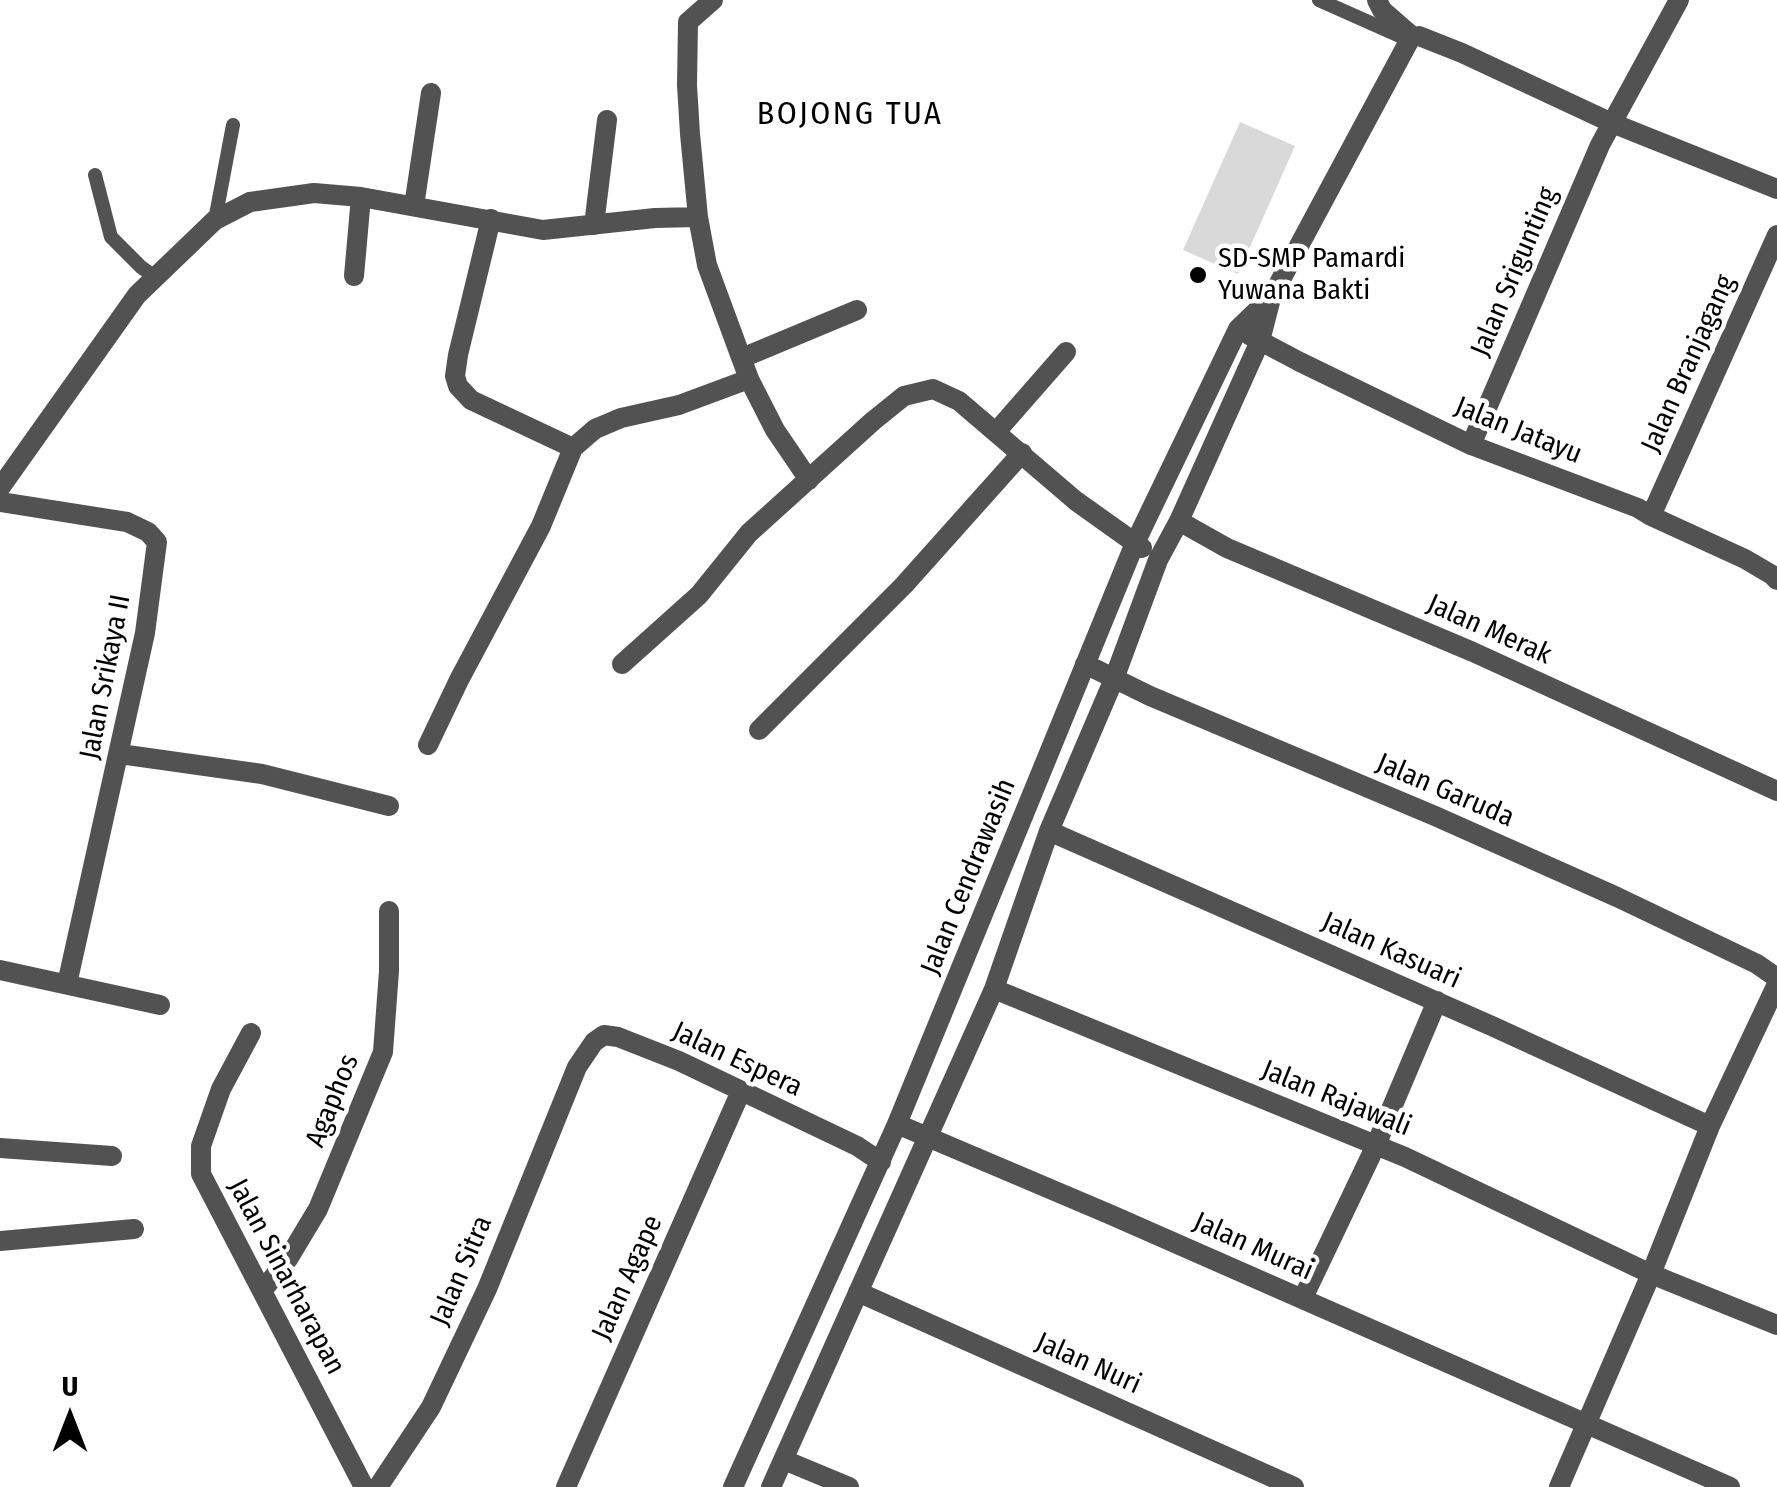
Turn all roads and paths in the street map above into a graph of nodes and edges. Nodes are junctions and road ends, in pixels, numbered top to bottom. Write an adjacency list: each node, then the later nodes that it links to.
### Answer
1 (713, 0): 14 (street)
2 (1319, 0): 5 (lane)
3 (1377, 0): 5 (street)
4 (1679, 0): 8 (street, Jalan Srigunting)
5 (1411, 39): 8 (street); 21 (street, Jalan Cendrawasih)
6 (431, 93): 13 (street)
7 (607, 120): 17 (street)
8 (1612, 123): 11 (street); 29 (street, Jalan Srigunting)
9 (233, 126): 16 (lane)
10 (94, 174): 20 (lane)
11 (1777, 189)
12 (361, 196): 13 (street); 16 (street); 19 (street)
13 (414, 206): 15 (street)
14 (698, 218): 17 (street); 26 (street)
15 (492, 219): 17 (street); 30 (street)
16 (215, 220): 20 (street)
17 (594, 225)
18 (1777, 235): 35 (street, Jalan Branjagang)
19 (354, 276)
20 (155, 277): 33 (street)
21 (1270, 298): 23 (street, Jalan Cendrawasih); 24 (street, Jalan Cendrawasih)
22 (857, 310): 26 (street)
23 (1238, 329): 24 (street, Jalan Jatayu); 37 (street, Jalan Cendrawasih)
24 (1260, 341): 29 (street, Jalan Jatayu); 36 (street, Jalan Cendrawasih)
25 (1066, 352): 28 (street)
26 (742, 358): 27 (street)
27 (750, 379): 30 (street); 32 (street)
28 (996, 432): 31 (street); 32 (street)
29 (1471, 445): 35 (street, Jalan Jatayu)
30 (573, 448): 44 (street)
31 (1022, 453): 37 (street); 43 (street)
32 (809, 480): 40 (street)
33 (0, 488)
34 (0, 502): 45 (street, Jalan Srikaya II)
35 (1650, 516): 39 (street, Jalan Jatayu)
36 (1179, 521): 38 (street, Jalan Cendrawasih); 46 (street, Jalan Merak)
37 (1135, 543): 38 (street); 41 (street, Jalan Cendrawasih)
38 (1158, 560): 42 (street, Jalan Cendrawasih)
39 (1777, 580)
40 (622, 664)
41 (1086, 664): 42 (street, Jalan Garuda); 59 (street, Jalan Cendrawasih)
42 (1114, 679): 48 (street, Jalan Cendrawasih); 51 (street, Jalan Garuda)
43 (759, 730)
44 (428, 745)
45 (120, 754): 47 (street); 52 (street, Jalan Srikaya II)
46 (1777, 791)
47 (389, 806)
48 (1049, 831): 53 (street, Jalan Cendrawasih); 54 (street, Jalan Kasuari)
49 (389, 912): 69 (street, Agaphos)
50 (0, 970): 52 (street)
51 (1777, 981): 60 (street)
52 (68, 984): 55 (street)
53 (994, 989): 61 (street, Jalan Cendrawasih); 62 (street, Jalan Rajawali)
54 (1436, 1001): 60 (street, Jalan Kasuari); 62 (street)
55 (160, 1005)
56 (252, 1033): 69 (street, Jalan Sinarharapan)
57 (577, 1067): 58 (street, Jalan Espera); 76 (street, Jalan Sitra)
58 (741, 1092): 65 (street, Jalan Espera); 77 (street, Jalan Agape)
59 (897, 1124): 61 (street, Jalan Murai); 65 (street, Jalan Cendrawasih)
60 (1710, 1126): 68 (street)
61 (928, 1138): 70 (street, Jalan Cendrawasih); 71 (street, Jalan Murai)
62 (1376, 1145): 68 (street, Jalan Rajawali); 71 (street)
63 (0, 1148): 64 (street)
64 (112, 1156)
65 (881, 1162): 78 (street, Jalan Cendrawasih)
66 (134, 1229): 67 (street)
67 (0, 1241)
68 (1651, 1274): 72 (street, Jalan Rajawali); 73 (street)
69 (262, 1290): 75 (street, Jalan Sinarharapan)
70 (858, 1292): 74 (street, Jalan Cendrawasih); 81 (street, Jalan Nuri)
71 (1303, 1298): 73 (street, Jalan Murai)
72 (1777, 1325)
73 (1586, 1422): 82 (street); 83 (street, Jalan Murai)
74 (784, 1460): 79 (street, Jalan Cendrawasih); 80 (street)
75 (364, 1487)
76 (378, 1487)
77 (566, 1487)
78 (732, 1487)
79 (771, 1487)
80 (848, 1487)
81 (1294, 1487)
82 (1559, 1487)
83 (1730, 1487)

